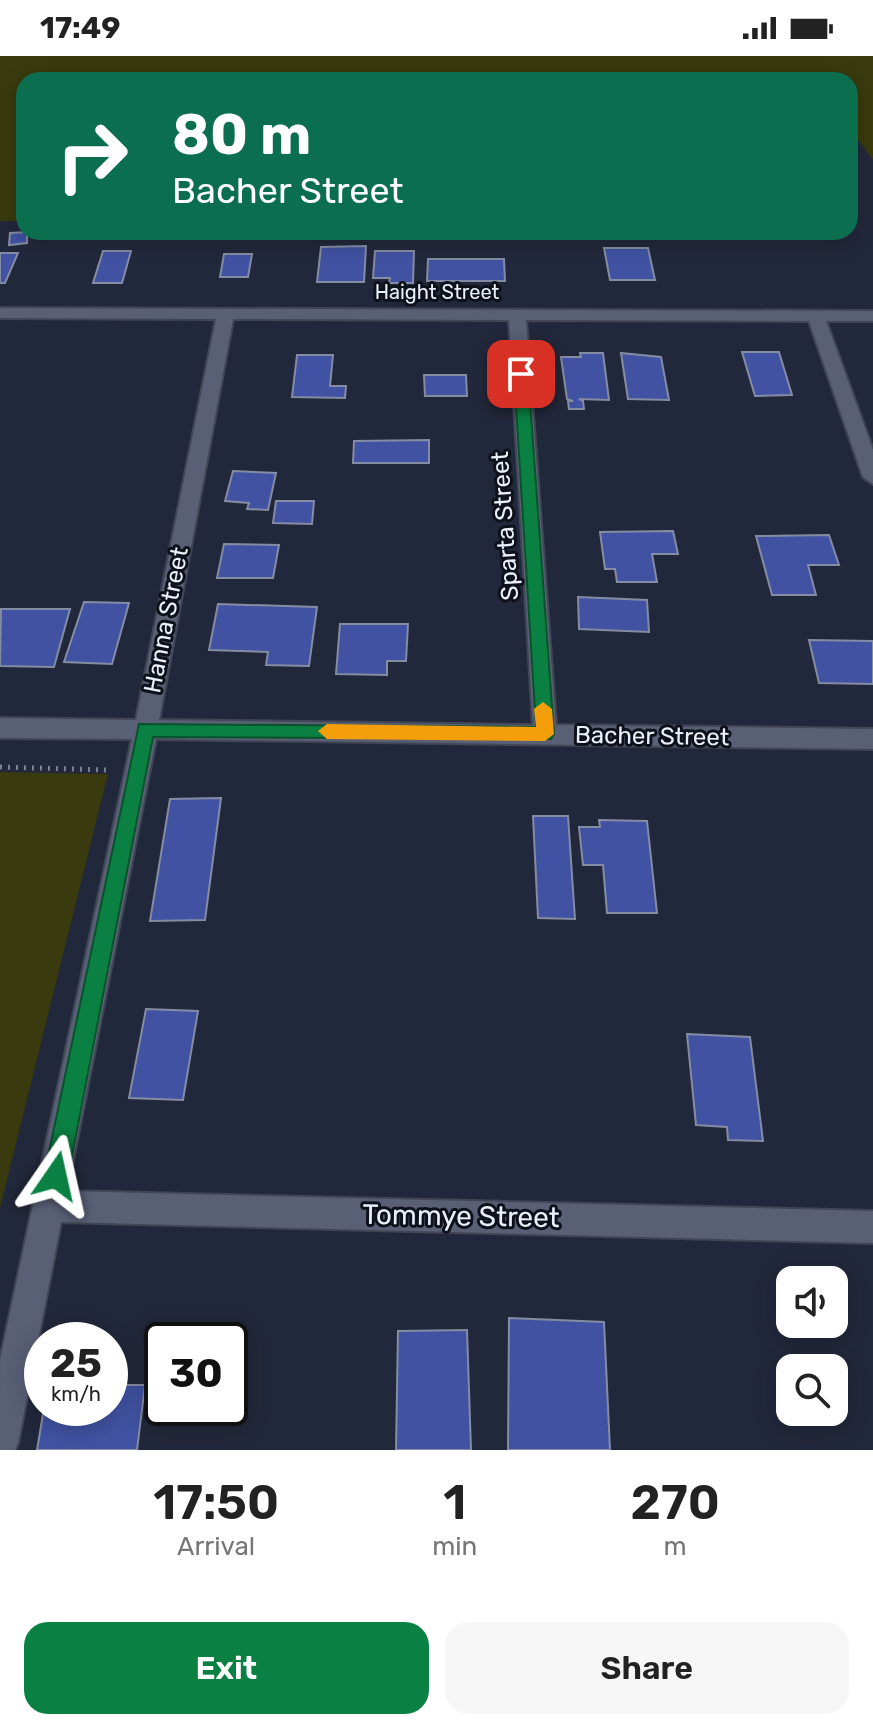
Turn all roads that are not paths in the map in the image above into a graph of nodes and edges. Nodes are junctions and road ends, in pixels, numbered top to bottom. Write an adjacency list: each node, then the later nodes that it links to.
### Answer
1 (0, 313): 2 (street, Haight Street)
2 (225, 314): 3 (street, Haight Street); 8 (street, Hanna Street)
3 (517, 314): 4 (street, Haight Street); 9 (street, Sparta Street)
4 (815, 315): 5 (street, Haight Street); 6 (street)
5 (873, 316)
6 (873, 477)
7 (0, 728): 8 (street, Bacher Street)
8 (146, 729): 9 (street, Bacher Street); 11 (street, Hanna Street)
9 (545, 734): 10 (street, Bacher Street)
10 (873, 739)
11 (50, 1206): 12 (street, Tommye Street); 13 (street, Hanna Street)
12 (873, 1227)
13 (0, 1443)

